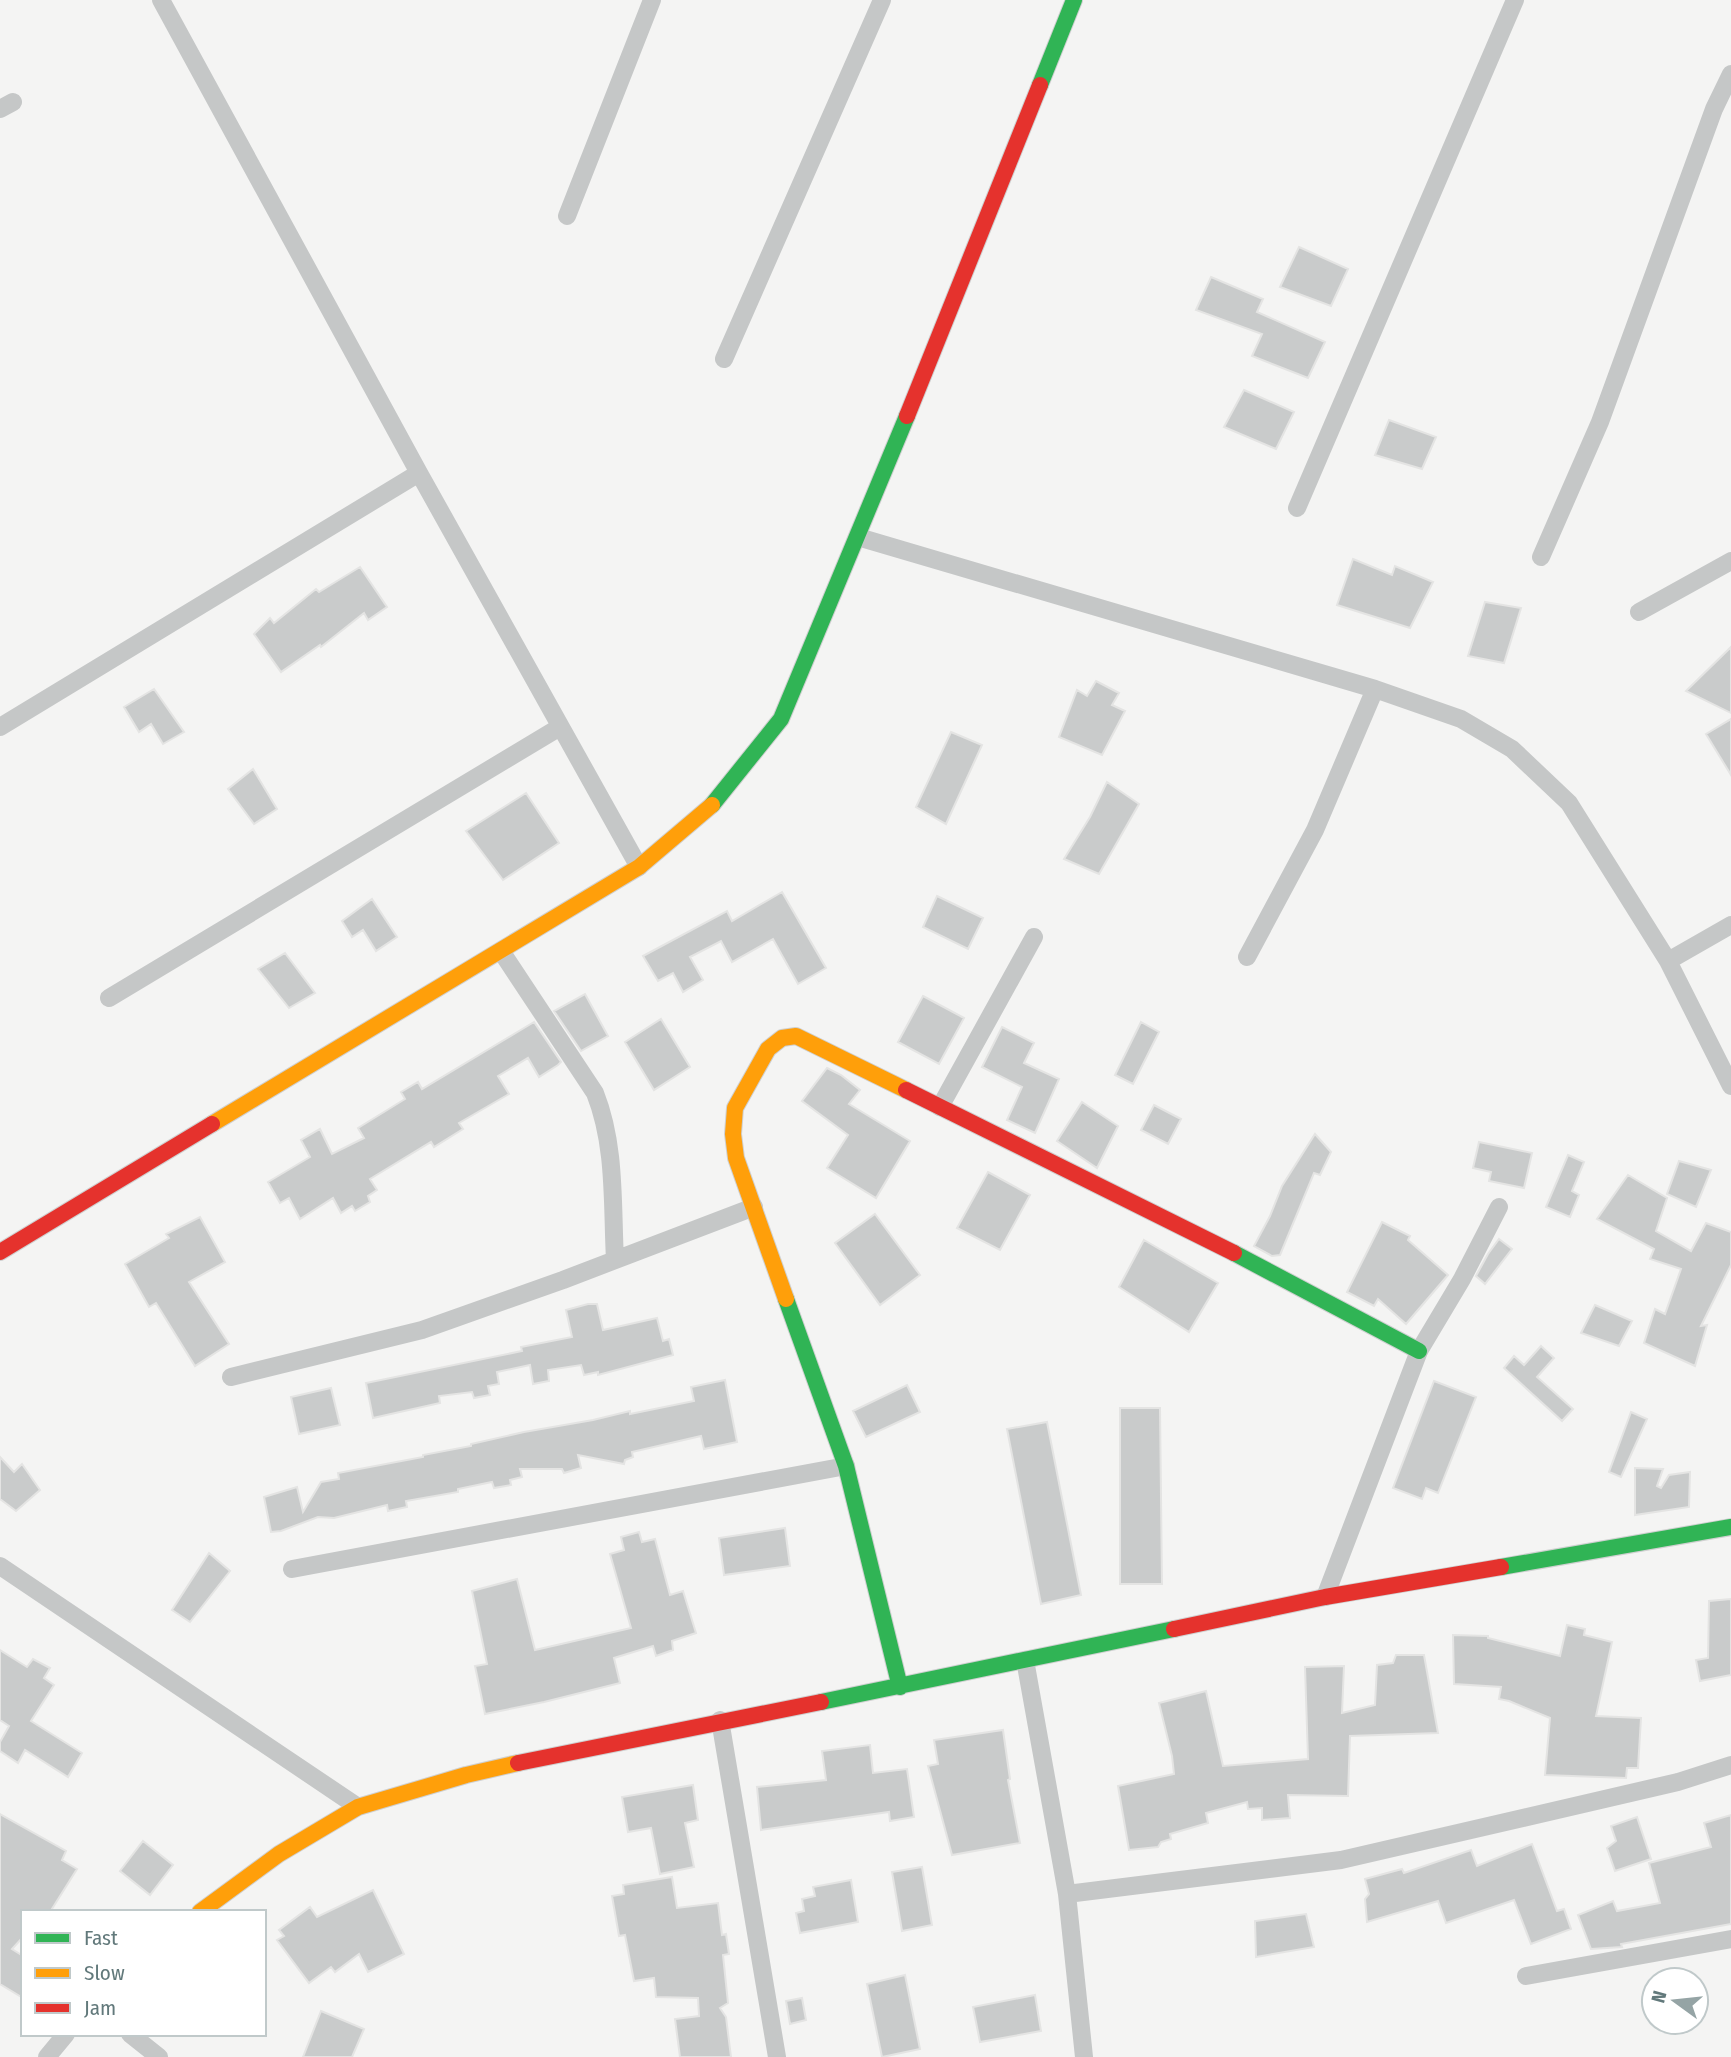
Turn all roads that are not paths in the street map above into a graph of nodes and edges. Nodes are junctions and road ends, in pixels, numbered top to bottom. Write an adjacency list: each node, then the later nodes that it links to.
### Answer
1 (161, 0): 9 (street)
2 (652, 0): 7 (street)
3 (882, 0): 8 (street)
4 (1074, 0): 11 (street)
5 (1515, 0): 10 (street)
6 (1731, 74): 12 (street)
7 (567, 216)
8 (724, 359)
9 (419, 472): 16 (street); 17 (street)
10 (1297, 508)
11 (858, 537): 15 (street); 18 (street)
12 (1541, 558)
13 (1731, 561): 14 (street)
14 (1639, 612)
15 (1375, 689): 22 (street); 23 (street)
16 (0, 727)
17 (560, 727): 18 (street); 24 (street)
18 (639, 867): 21 (street)
19 (1731, 925): 23 (street)
20 (1034, 937): 26 (street)
21 (500, 951): 29 (street); 30 (street)
22 (1247, 957)
23 (1668, 961): 25 (street)
24 (109, 998)
25 (1731, 1086)
26 (940, 1107): 27 (street); 31 (street)
27 (754, 1207): 30 (street); 33 (street)
28 (1499, 1207): 31 (street)
29 (0, 1252)
30 (615, 1260): 32 (street)
31 (1419, 1351): 37 (street)
32 (231, 1377)
33 (846, 1466): 36 (street); 39 (street)
34 (1731, 1527): 37 (street)
35 (0, 1566): 42 (street)
36 (292, 1569)
37 (1325, 1597): 38 (street)
38 (1025, 1660): 39 (street); 43 (street)
39 (900, 1687): 40 (street)
40 (720, 1720): 42 (street); 51 (street)
41 (1731, 1765): 43 (street)
42 (358, 1807): 44 (street)
43 (1067, 1894): 52 (street)
44 (203, 1910)
45 (1731, 1939): 46 (street)
46 (1526, 1976)
47 (64, 2036): 49 (street)
48 (133, 2036): 50 (street)
49 (47, 2057)
50 (159, 2057)
51 (778, 2057)
52 (1084, 2057)

